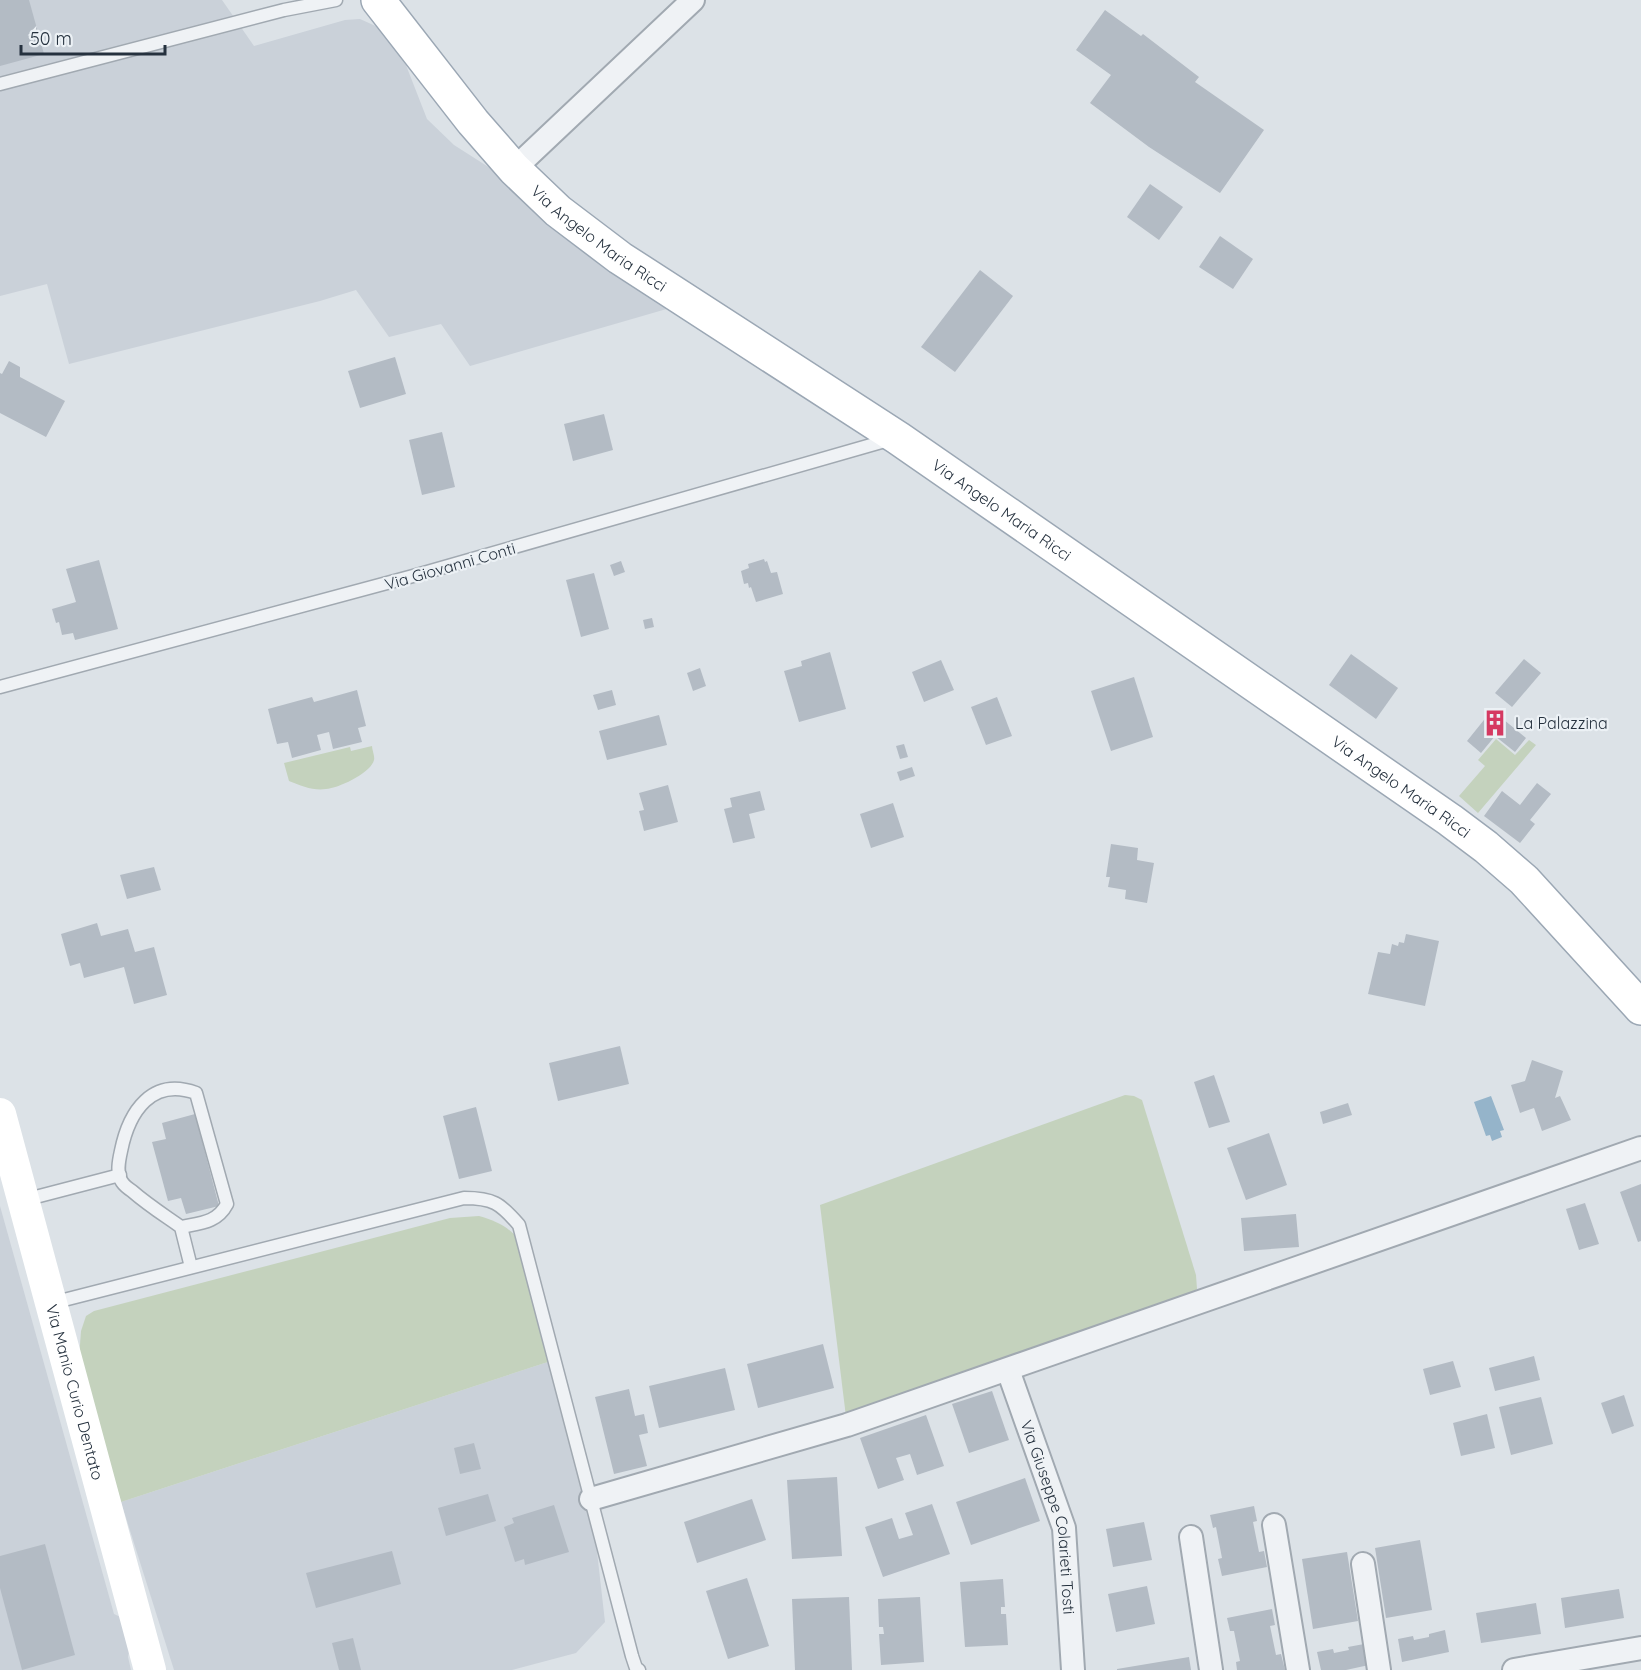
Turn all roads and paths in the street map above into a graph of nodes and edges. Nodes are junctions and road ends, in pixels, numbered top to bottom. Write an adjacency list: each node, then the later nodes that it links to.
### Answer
1 (336, 0): 4 (lane)
2 (378, 0): 5 (main road, Via Angelo Maria Ricci)
3 (693, 0): 5 (street)
4 (0, 84)
5 (514, 169): 6 (main road, Via Angelo Maria Ricci)
6 (898, 438): 7 (lane, Via Giovanni Conti); 8 (main road, Via Angelo Maria Ricci)
7 (0, 687)
8 (1641, 1008)
9 (0, 1114): 12 (main road, Via Manio Curio Dentato)
10 (1641, 1148): 16 (street)
11 (120, 1175): 12 (lane); 13 (lane); 13 (lane)
12 (24, 1200): 15 (main road, Via Manio Curio Dentato)
13 (181, 1227): 14 (lane)
14 (191, 1268): 15 (lane); 17 (lane)
15 (52, 1303): 22 (main road, Via Manio Curio Dentato)
16 (1008, 1370): 17 (street); 24 (street, Via Giuseppe Colarieti Tosti)
17 (591, 1499): 23 (lane)
18 (1274, 1524): 26 (street)
19 (1191, 1537): 25 (street)
20 (1363, 1564): 27 (street)
21 (1641, 1648): 28 (street)
22 (150, 1670)
23 (639, 1670)
24 (1073, 1670)
25 (1211, 1670)
26 (1298, 1670)
27 (1379, 1670)
28 (1514, 1670)

